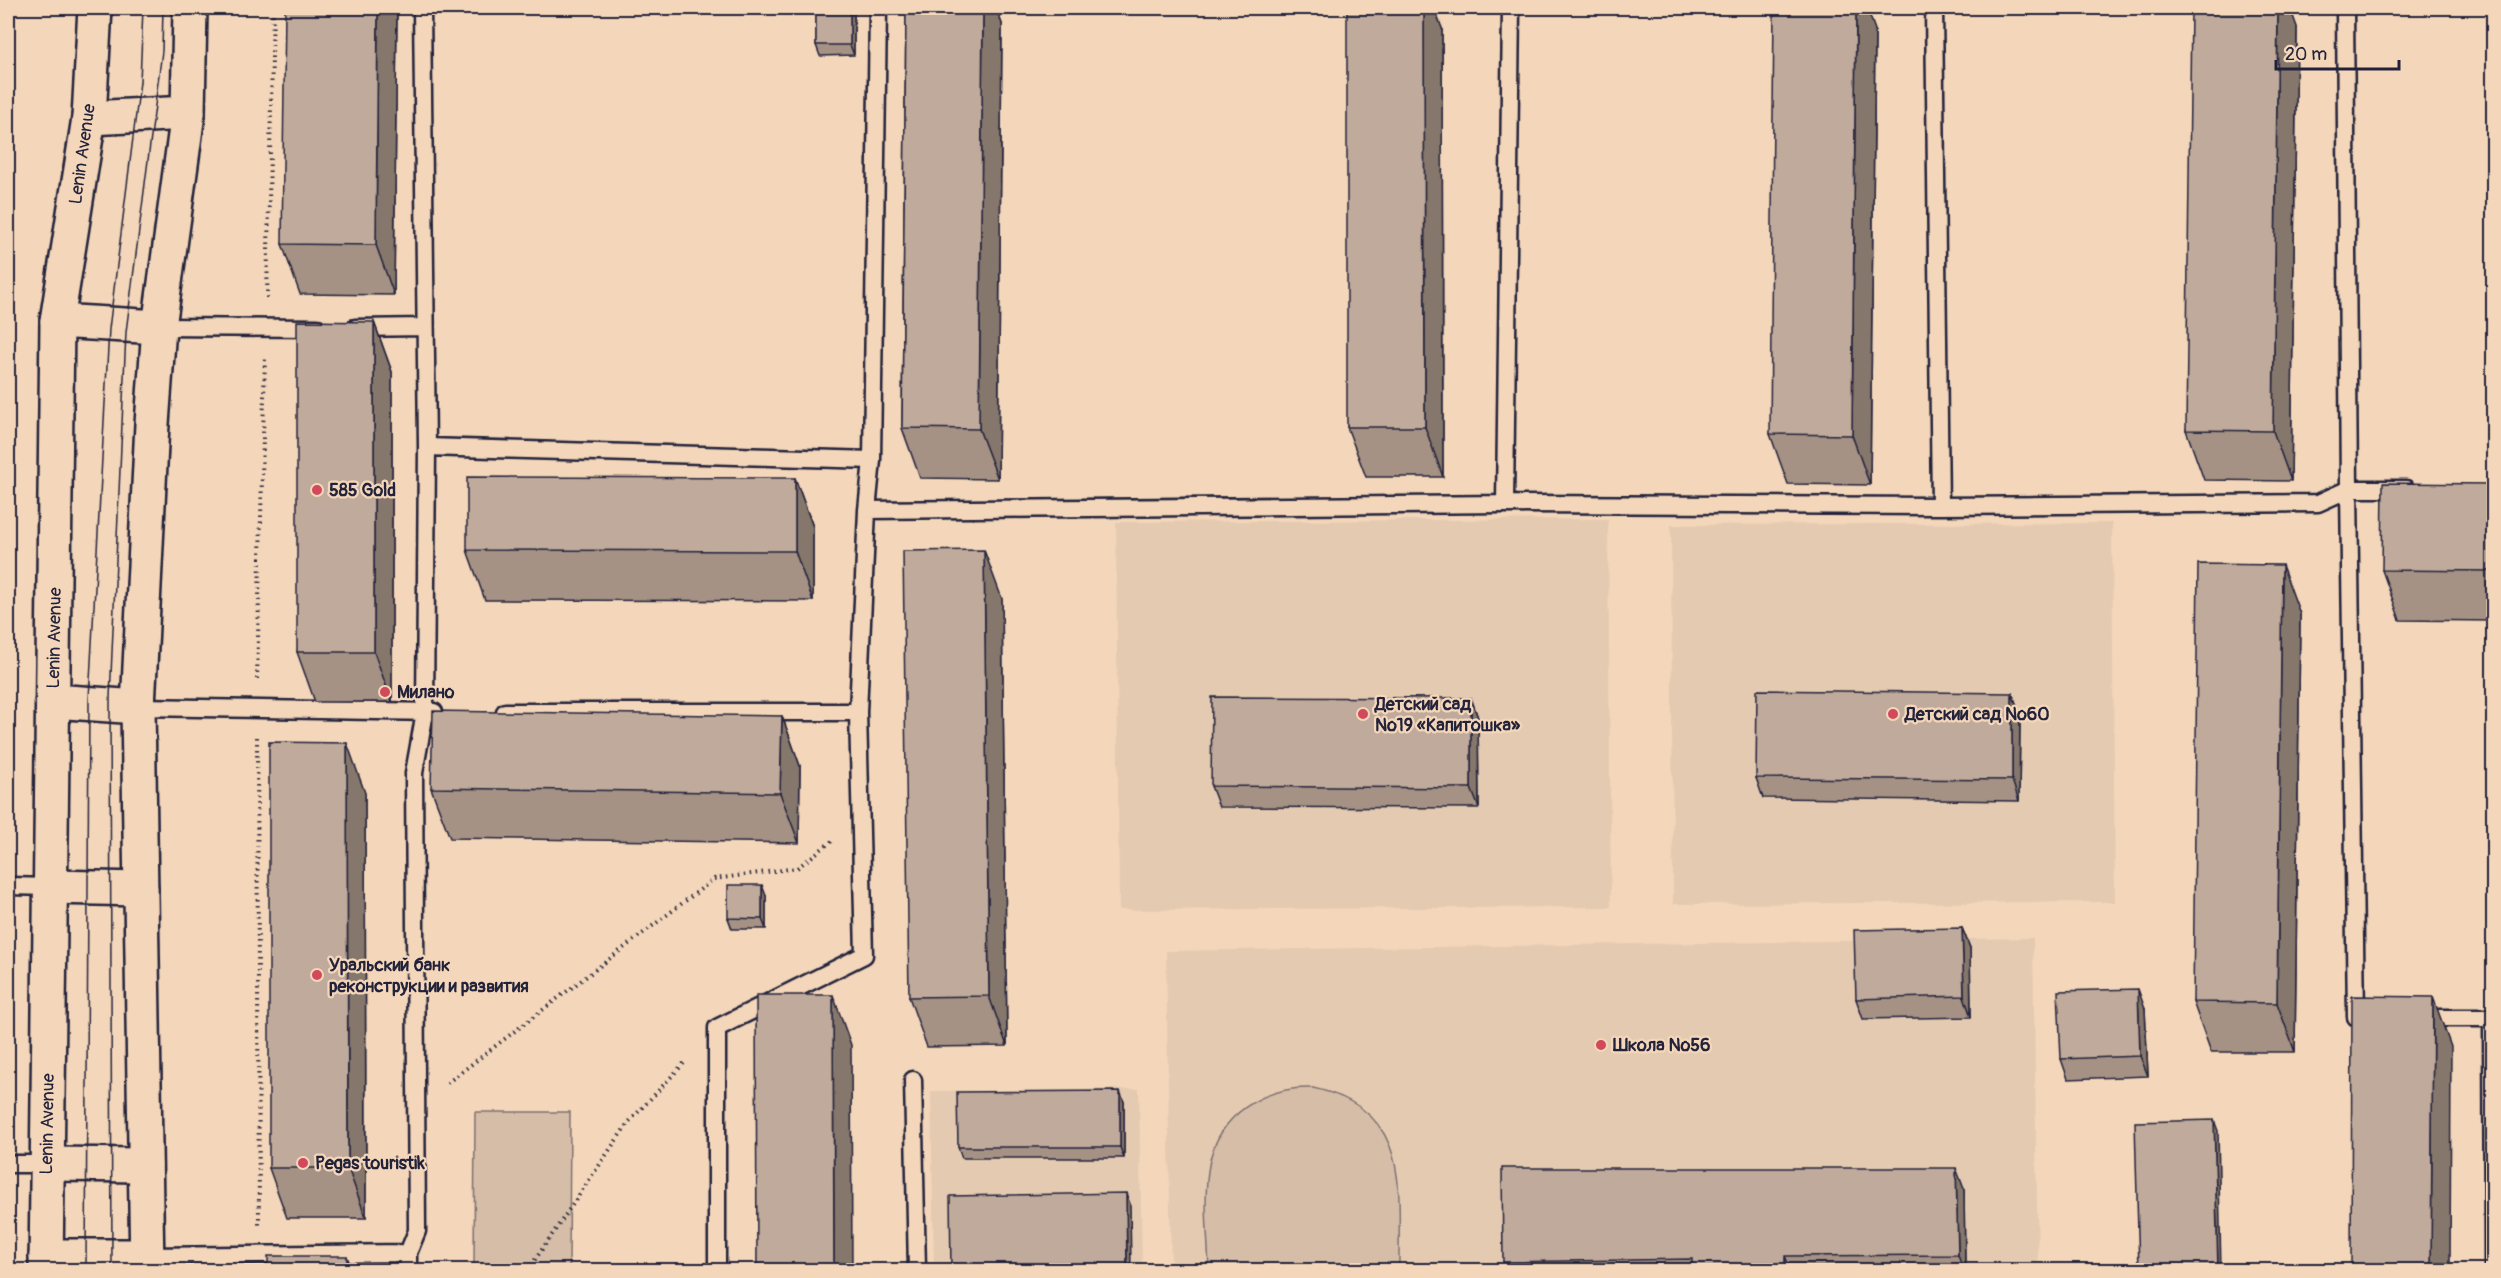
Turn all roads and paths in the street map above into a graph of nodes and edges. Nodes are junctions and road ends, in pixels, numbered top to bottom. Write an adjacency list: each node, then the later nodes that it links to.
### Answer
1 (95, 8): 10 (main road, Lenin Avenue)
2 (190, 8): 9 (main road)
3 (273, 8): 14 (path)
4 (422, 8): 13 (lane)
5 (878, 8): 16 (lane)
6 (1511, 8): 19 (lane)
7 (1934, 8): 20 (lane)
8 (2344, 8): 17 (lane)
9 (188, 113): 10 (main road); 12 (main road)
10 (89, 118): 11 (main road, Lenin Avenue)
11 (57, 321): 12 (main road); 23 (main road, Lenin Avenue)
12 (159, 327): 14 (lane); 24 (main road)
13 (425, 327): 14 (lane); 15 (lane)
14 (266, 329): 22 (path)
15 (427, 447): 16 (lane); 25 (lane)
16 (872, 460): 21 (lane)
17 (2349, 489): 18 (lane); 20 (lane); 34 (lane)
18 (2427, 489)
19 (1505, 504): 20 (lane); 21 (lane)
20 (1940, 506)
21 (867, 510): 28 (lane)
22 (257, 686)
23 (53, 701): 24 (main road); 32 (main road, Lenin Avenue)
24 (138, 707): 25 (lane); 33 (main road)
25 (425, 712): 26 (lane); 38 (lane)
26 (448, 712)
27 (484, 712): 28 (lane)
28 (858, 712): 30 (lane)
29 (258, 734): 43 (path)
30 (861, 819): 36 (lane); 38 (path)
31 (8, 886): 32 (lane)
32 (51, 887): 33 (main road); 40 (main road, Lenin Avenue)
33 (141, 889): 41 (main road)
34 (2378, 1017)
35 (2401, 1017): 50 (lane)
36 (717, 1028): 47 (path); 48 (lane)
37 (913, 1080): 49 (lane)
38 (416, 1106): 42 (lane)
39 (8, 1164): 40 (lane)
40 (46, 1164): 41 (main road); 44 (main road, Lenin Avenue)
41 (145, 1165): 45 (main road)
42 (408, 1252): 43 (lane); 46 (lane)
43 (259, 1255): 45 (lane)
44 (46, 1263): 45 (main road)
45 (147, 1263)
46 (408, 1270)
47 (528, 1270)
48 (717, 1270)
49 (917, 1270)
50 (2493, 1270)

